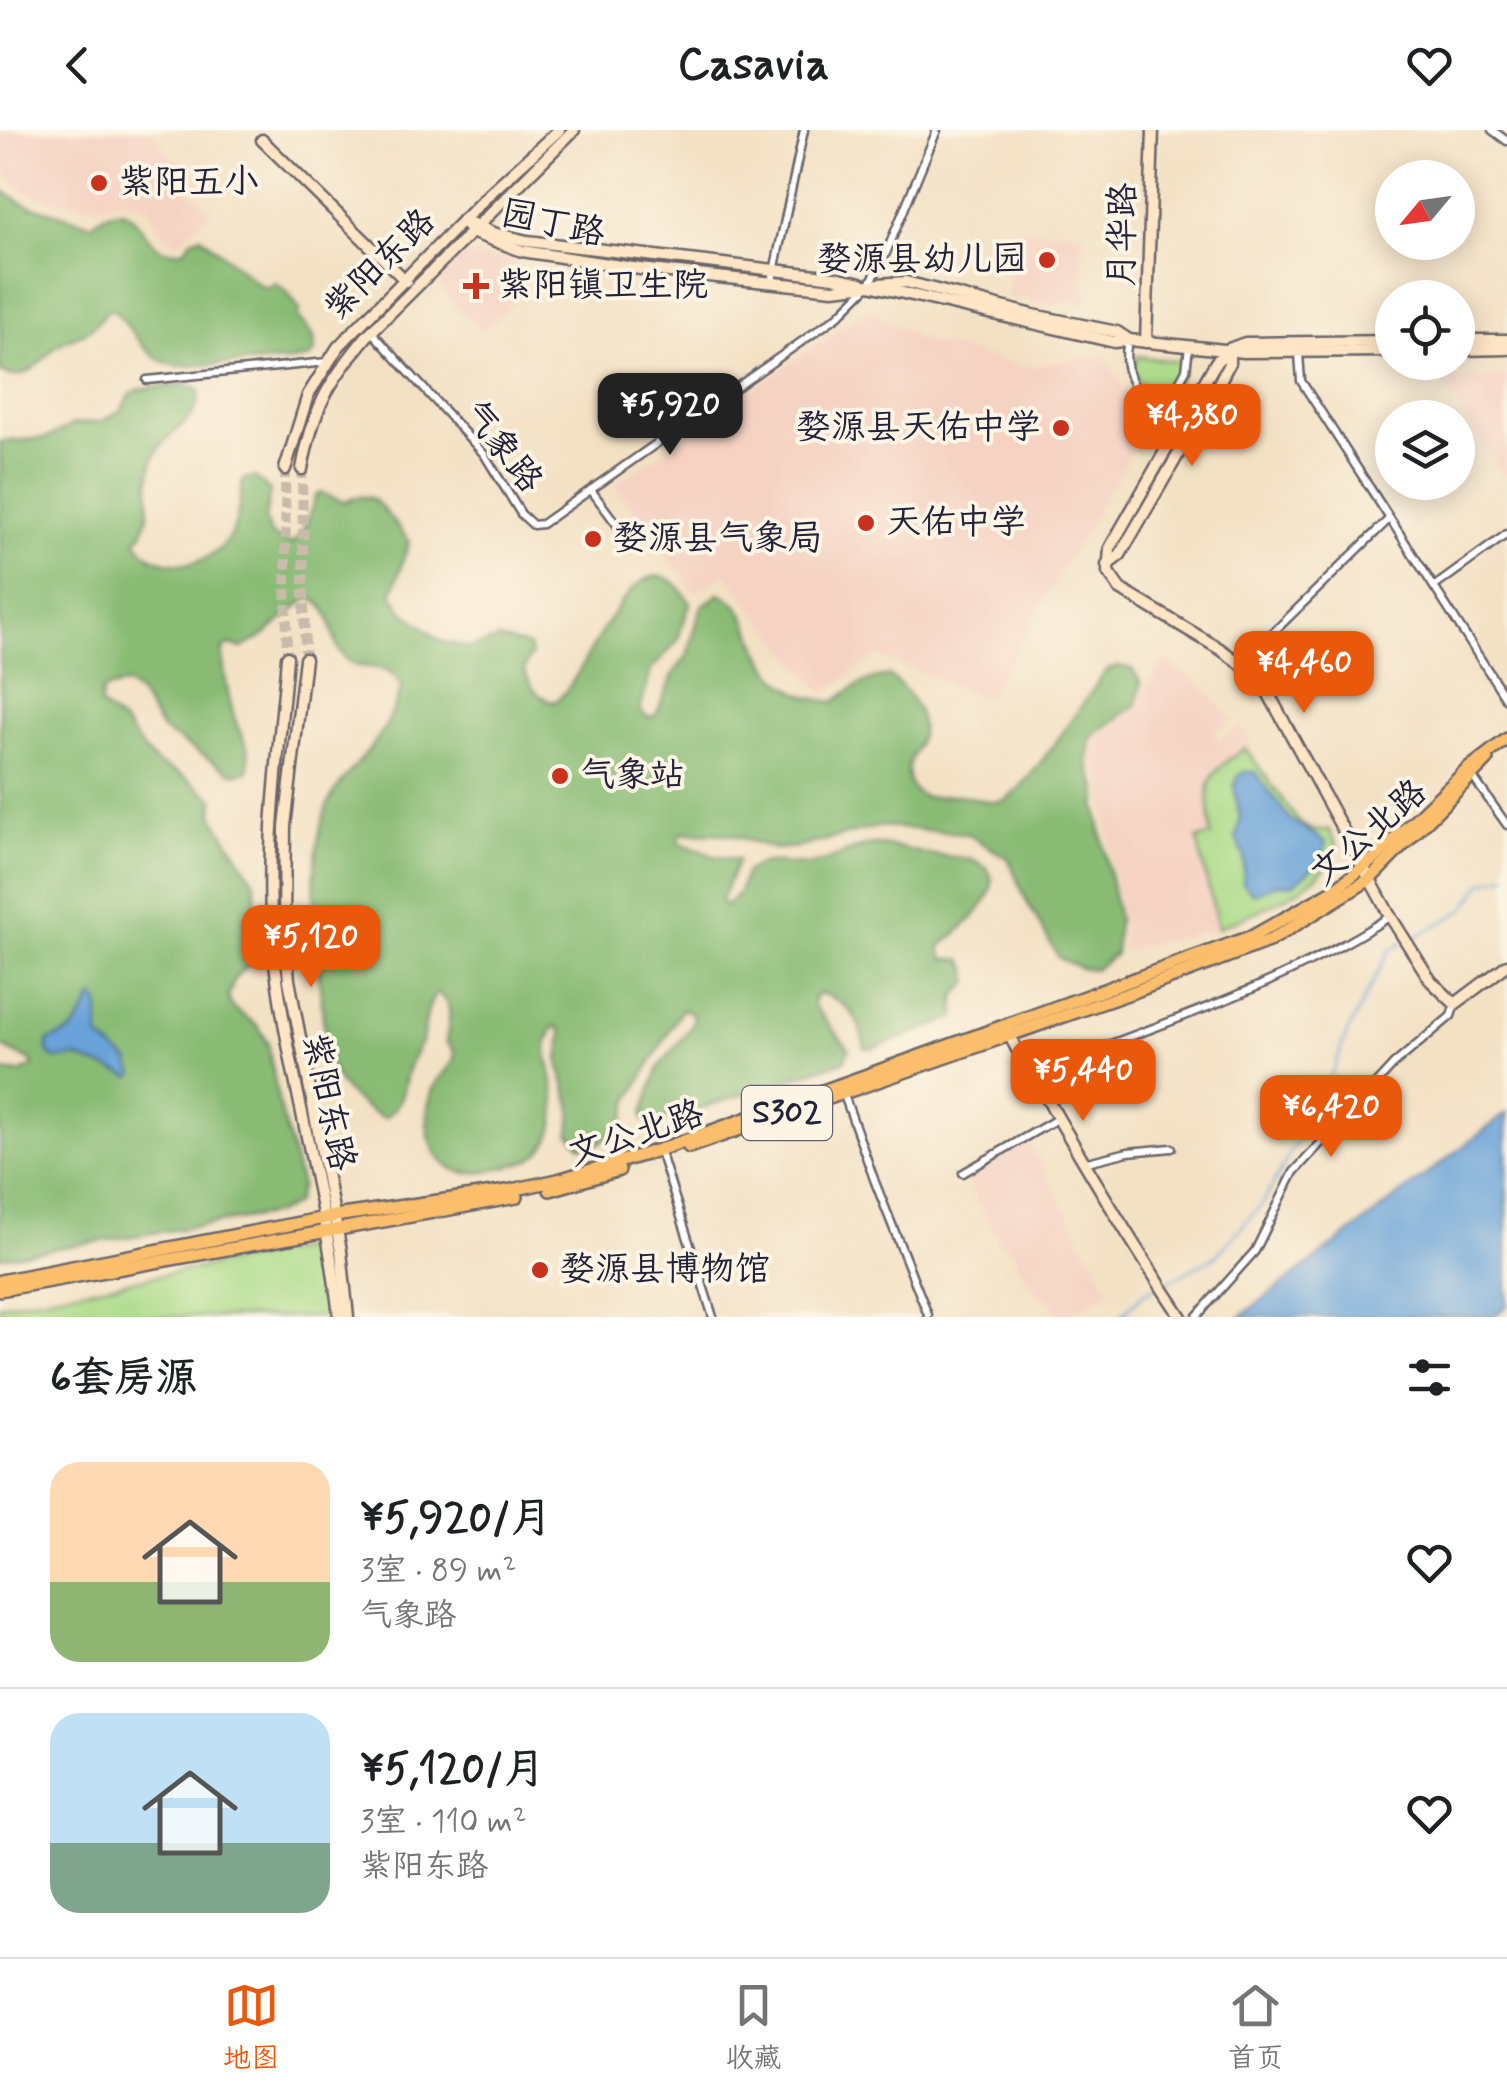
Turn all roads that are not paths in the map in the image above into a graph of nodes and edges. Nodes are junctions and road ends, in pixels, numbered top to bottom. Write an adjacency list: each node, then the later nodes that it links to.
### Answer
1 (804, 130): 10 (street)
2 (937, 130): 12 (street, 气象路)
3 (1153, 130): 19 (main road, 月华路)
4 (1492, 130): 7 (street)
5 (567, 131): 8 (main road, 紫阳东路); 9 (main road, 紫阳东路)
6 (262, 140): 11 (main road)
7 (1507, 141)
8 (464, 220): 9 (main road, 园丁路); 11 (main road, 紫阳东路)
9 (474, 229): 10 (main road, 园丁路); 13 (main road, 紫阳东路)
10 (772, 276): 12 (main road, 园丁路)
11 (404, 280): 13 (main road); 14 (main road, 紫阳东路)
12 (869, 285): 15 (main road, 园丁路); 30 (street, 气象路)
13 (414, 289): 14 (main road, 紫阳东路)
14 (366, 327): 26 (main road, 紫阳东路); 29 (main road, 紫阳东路); 30 (street, 气象路)
15 (1128, 340): 19 (main road, 园丁路); 20 (street)
16 (1475, 340): 17 (main road)
17 (1507, 340)
18 (1375, 341): 21 (main road)
19 (1146, 342): 20 (main road, 园丁路)
20 (1190, 345): 21 (main road, 园丁路)
21 (1229, 348): 25 (main road, 园丁路); 37 (main road)
22 (1507, 349): 23 (main road)
23 (1475, 350)
24 (1375, 352): 25 (main road, 园丁路)
25 (1299, 354): 31 (street)
26 (328, 362): 27 (street); 28 (main road, 紫阳东路)
27 (147, 380)
28 (284, 469)
29 (302, 470)
30 (591, 490): 33 (street)
31 (1389, 519): 34 (street); 37 (street)
32 (1507, 534): 34 (street)
33 (634, 549)
34 (1435, 586): 38 (street)
35 (288, 657): 54 (main road, 紫阳东路)
36 (305, 659): 54 (main road, 紫阳东路)
37 (1241, 664): 42 (main road)
38 (1507, 700)
39 (1507, 739): 40 (main road, 文公北路 / S302)
40 (1470, 773): 41 (street); 42 (main road, 文公北路 / S302)
41 (1507, 825)
42 (1367, 873): 43 (main road); 46 (main road, 文公北路 / S302)
43 (1390, 916): 45 (main road); 47 (street)
44 (1507, 966): 45 (main road)
45 (1455, 1004): 62 (street)
46 (1007, 1029): 48 (main road, 文公北路 / S302); 49 (main road)
47 (1081, 1055)
48 (842, 1088): 51 (main road, 文公北路 / S302); 57 (street)
49 (1058, 1119): 52 (main road); 53 (street)
50 (1172, 1148): 52 (street)
51 (661, 1154): 54 (main road, 文公北路 / S302); 60 (street)
52 (1082, 1163): 61 (main road)
53 (963, 1173)
54 (331, 1223): 55 (main road, 文公北路 / S302); 56 (main road, 文公北路 / S302); 58 (main road, 紫阳东路); 59 (main road, 紫阳东路)
55 (0, 1281)
56 (0, 1290)
57 (928, 1315)
58 (339, 1317)
59 (348, 1317)
60 (713, 1317)
61 (1181, 1317)
62 (1196, 1317)

